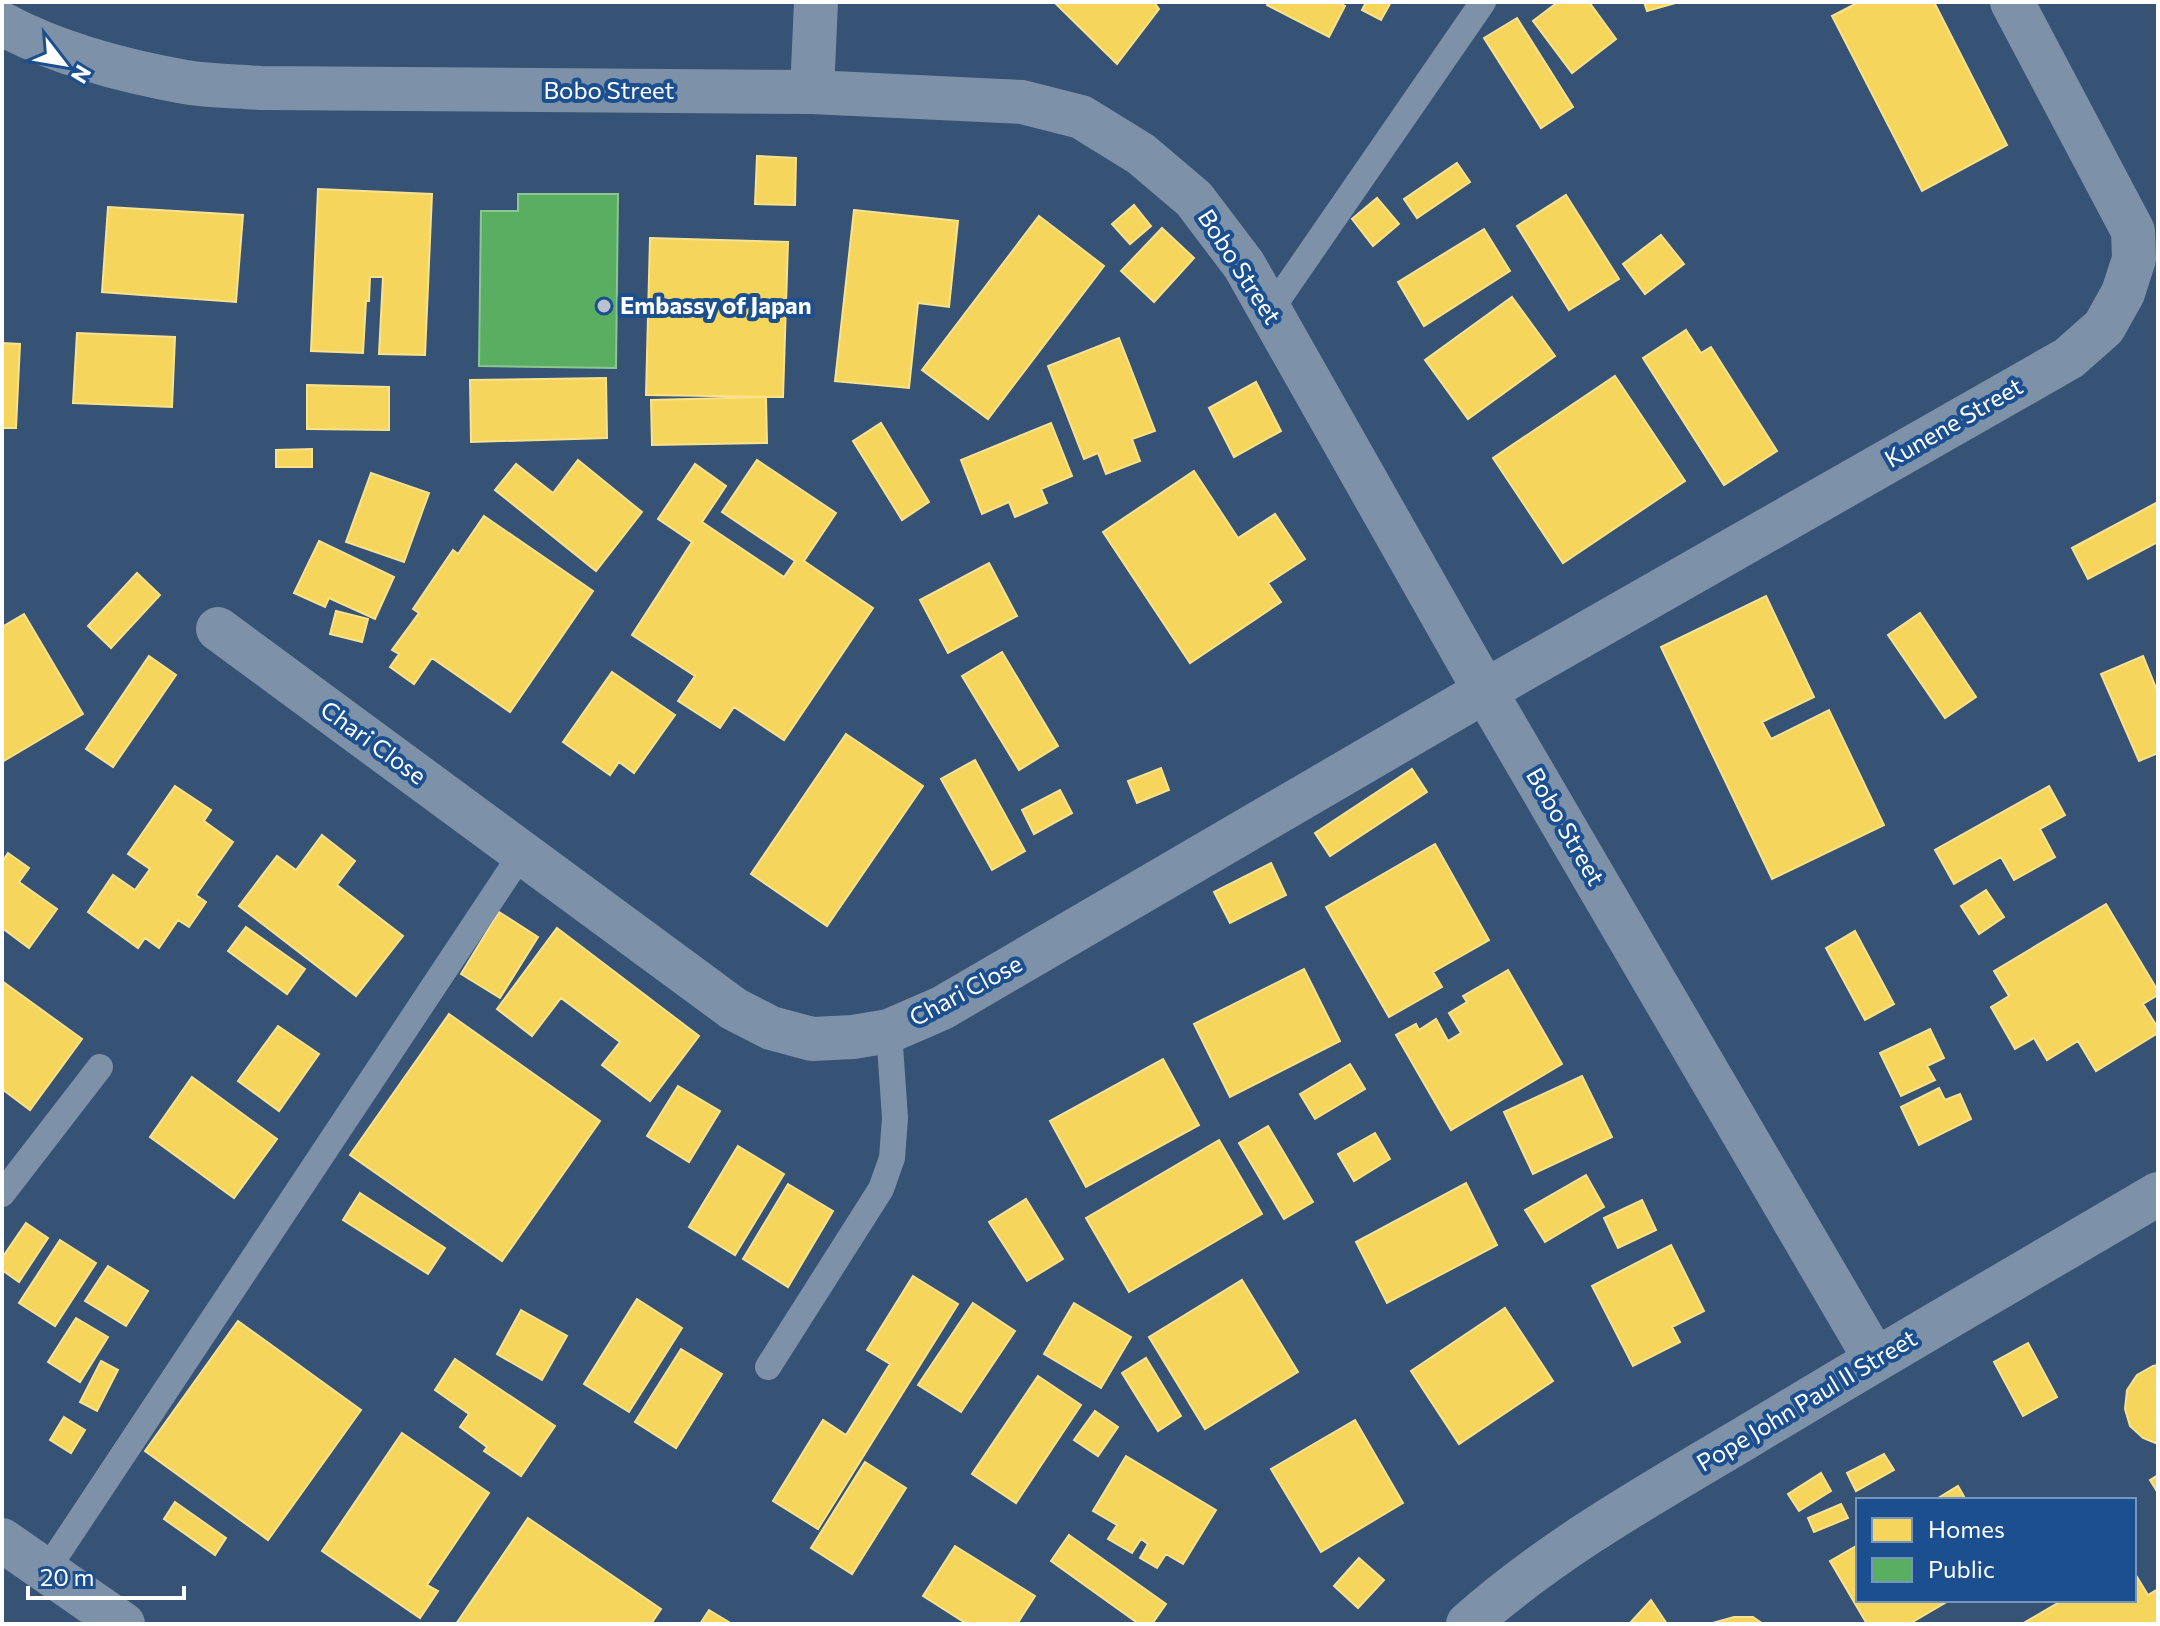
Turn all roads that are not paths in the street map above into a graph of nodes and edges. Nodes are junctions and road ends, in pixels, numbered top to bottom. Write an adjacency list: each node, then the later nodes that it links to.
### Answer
1 (816, 2): 5 (street)
2 (1483, 2): 6 (lane)
3 (2012, 2): 8 (street, Kunene Street)
4 (2, 24): 5 (street, Bobo Street)
5 (812, 92): 6 (street, Bobo Street)
6 (1270, 311): 8 (street, Bobo Street)
7 (218, 629): 9 (street, Chari Close)
8 (1485, 691): 10 (street, Chari Close); 14 (street, Bobo Street)
9 (522, 853): 10 (street, Chari Close); 17 (lane)
10 (889, 1031): 15 (lane)
11 (100, 1067): 12 (lane)
12 (2, 1194)
13 (2158, 1194): 14 (street, Pope John Paul II Street)
14 (1875, 1359): 19 (street, Pope John Paul II Street)
15 (768, 1367)
16 (2, 1540): 17 (street)
17 (46, 1571): 18 (street)
18 (123, 1624)
19 (1468, 1624)

